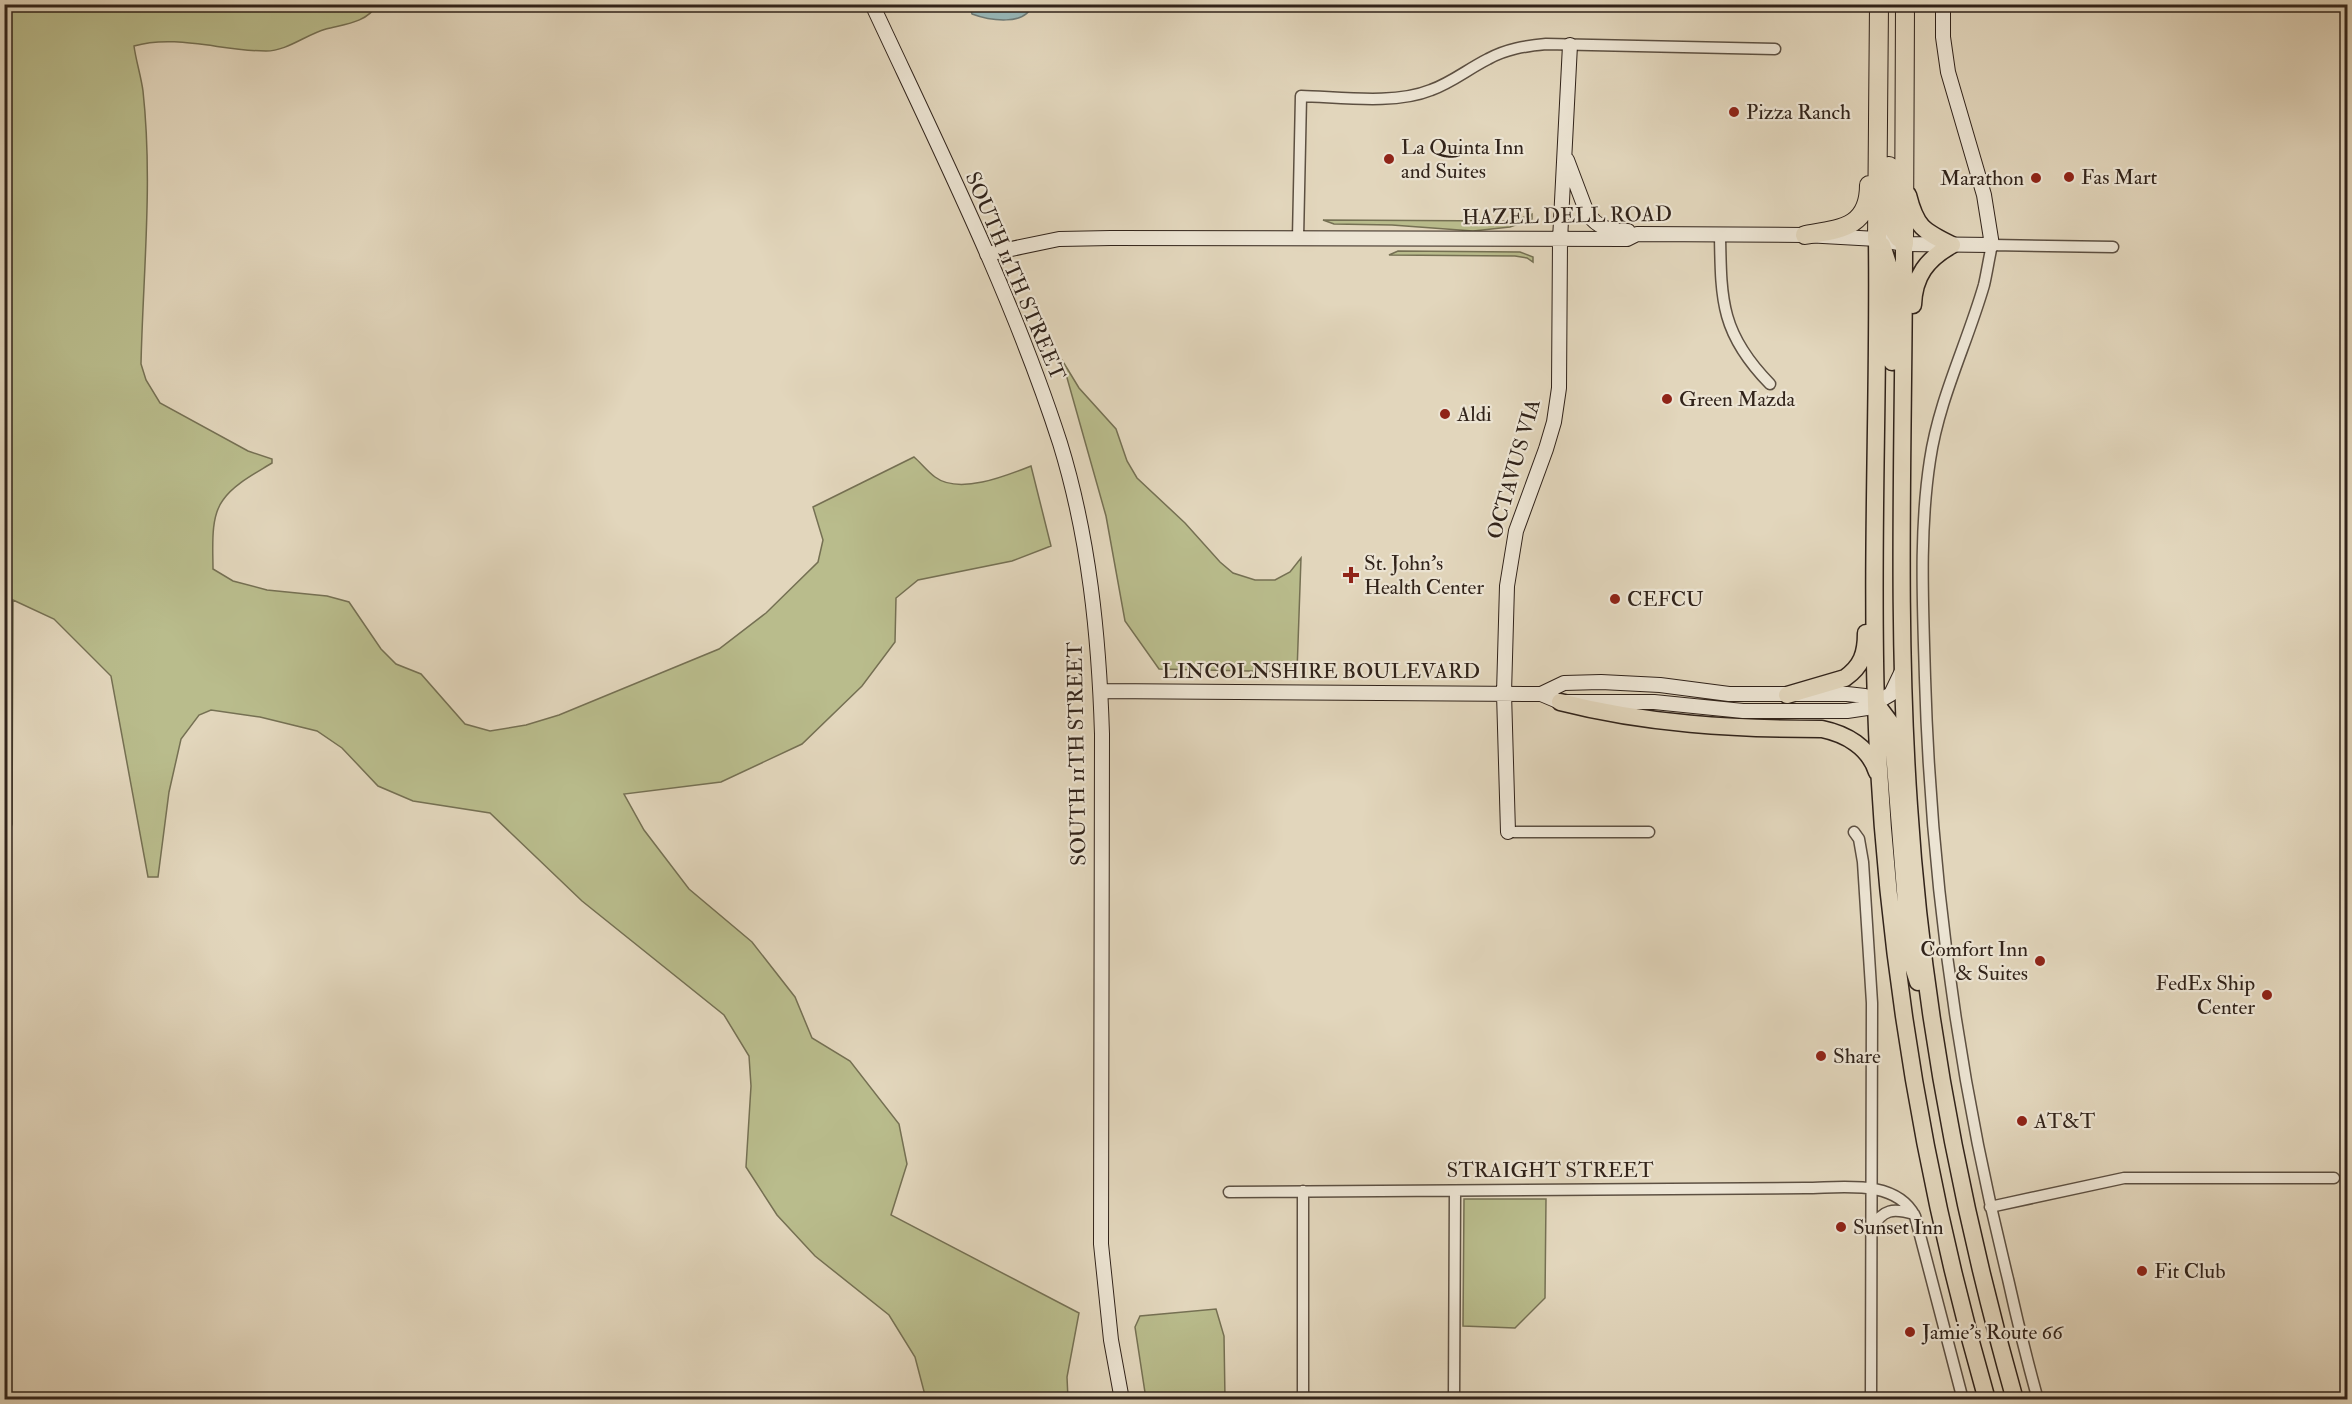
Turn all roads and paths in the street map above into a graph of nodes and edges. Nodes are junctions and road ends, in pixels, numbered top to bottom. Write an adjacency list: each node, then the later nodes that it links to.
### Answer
1 (872, 4): 22 (street, SOUTH 11TH STREET)
2 (1879, 4): 9 (highway)
3 (1905, 4): 8 (highway)
4 (1916, 4): 8 (highway)
5 (1943, 4): 20 (street)
6 (1570, 45): 7 (street); 10 (street, OCTAVUS VIA); 15 (street)
7 (1775, 49)
8 (1905, 70): 11 (highway)
9 (1878, 83): 14 (highway); 16 (highway); 18 (highway)
10 (1566, 158): 12 (street); 17 (street, OCTAVUS VIA)
11 (1905, 184): 18 (highway); 19 (main road)
12 (1637, 234): 13 (street, HAZEL DELL ROAD); 17 (street, HAZEL DELL ROAD)
13 (1720, 235): 14 (street, HAZEL DELL ROAD); 23 (street)
14 (1805, 235): 16 (street, HAZEL DELL ROAD)
15 (1298, 238): 17 (street, HAZEL DELL ROAD); 22 (street, HAZEL DELL ROAD)
16 (1877, 239): 18 (street, HAZEL DELL ROAD); 24 (main road); 25 (main road)
17 (1560, 240): 28 (street, OCTAVUS VIA)
18 (1904, 244): 19 (street, HAZEL DELL ROAD); 24 (main road)
19 (1952, 245): 20 (street, HAZEL DELL ROAD); 24 (main road)
20 (1992, 245): 21 (street, HAZEL DELL ROAD); 43 (street)
21 (2113, 247)
22 (987, 254): 27 (street, SOUTH 11TH STREET)
23 (1770, 384)
24 (1902, 413): 26 (main road)
25 (1876, 432): 30 (main road); 32 (main road)
26 (1902, 670): 32 (street); 37 (main road)
27 (1101, 691): 28 (street, LINCOLNSHIRE BOULEVARD); 46 (street, SOUTH 11TH STREET)
28 (1504, 693): 29 (street, LINCOLNSHIRE BOULEVARD); 34 (street, OCTAVUS VIA)
29 (1542, 694): 30 (street, LINCOLNSHIRE BOULEVARD); 31 (street, LINCOLNSHIRE BOULEVARD)
30 (1787, 696): 32 (street, LINCOLNSHIRE BOULEVARD)
31 (1560, 702): 32 (street, LINCOLNSHIRE BOULEVARD); 33 (main road)
32 (1876, 704): 33 (main road); 37 (main road)
33 (1881, 790): 51 (main road)
34 (1508, 832): 35 (street)
35 (1649, 832)
36 (1854, 832): 39 (street)
37 (1933, 1029): 52 (main road)
38 (2334, 1178): 43 (street)
39 (1872, 1190): 41 (street, STRAIGHT STREET); 44 (street, STRAIGHT STREET); 45 (street)
40 (1303, 1191): 41 (street, STRAIGHT STREET); 42 (street, STRAIGHT STREET); 47 (street)
41 (1455, 1191): 48 (street)
42 (1229, 1192)
43 (1990, 1207): 53 (street)
44 (1914, 1214): 45 (street); 50 (street)
45 (1872, 1228): 49 (street)
46 (1122, 1400)
47 (1303, 1400)
48 (1454, 1400)
49 (1871, 1400)
50 (1963, 1400)
51 (1987, 1400)
52 (2015, 1400)
53 (2038, 1400)

